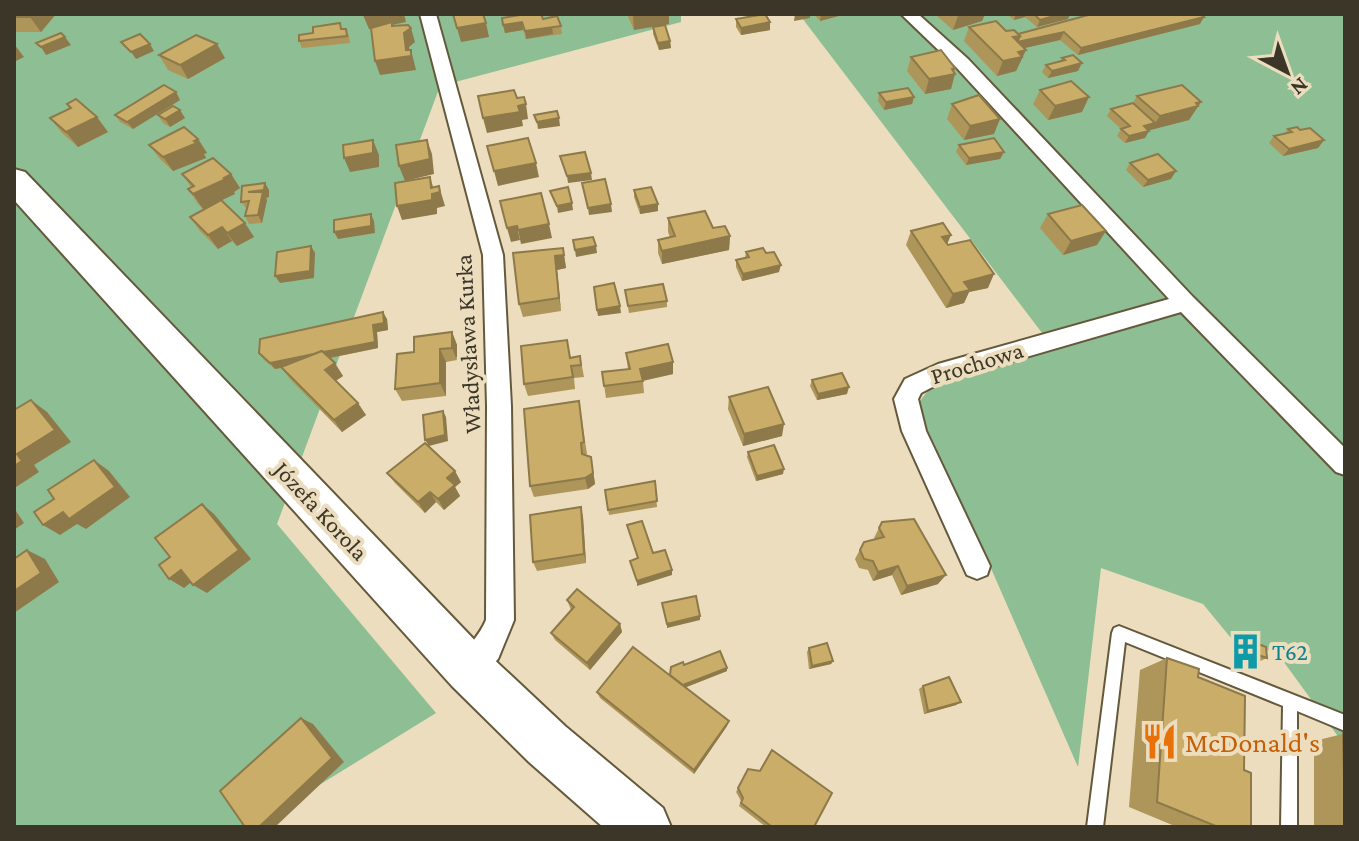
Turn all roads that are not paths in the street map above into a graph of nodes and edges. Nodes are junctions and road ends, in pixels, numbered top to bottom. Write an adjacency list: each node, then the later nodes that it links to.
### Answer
1 (428, 14): 7 (street, Władysława Kurka)
2 (909, 14): 4 (street)
3 (20, 195): 7 (highway, Józefa Korola)
4 (1185, 303): 5 (street); 6 (street, Prochowa)
5 (1345, 464)
6 (977, 566)
7 (469, 669): 11 (highway, Józefa Korola)
8 (1290, 701): 9 (lane); 10 (lane); 12 (lane)
9 (1345, 723)
10 (1097, 826)
11 (644, 827)
12 (1289, 827)

